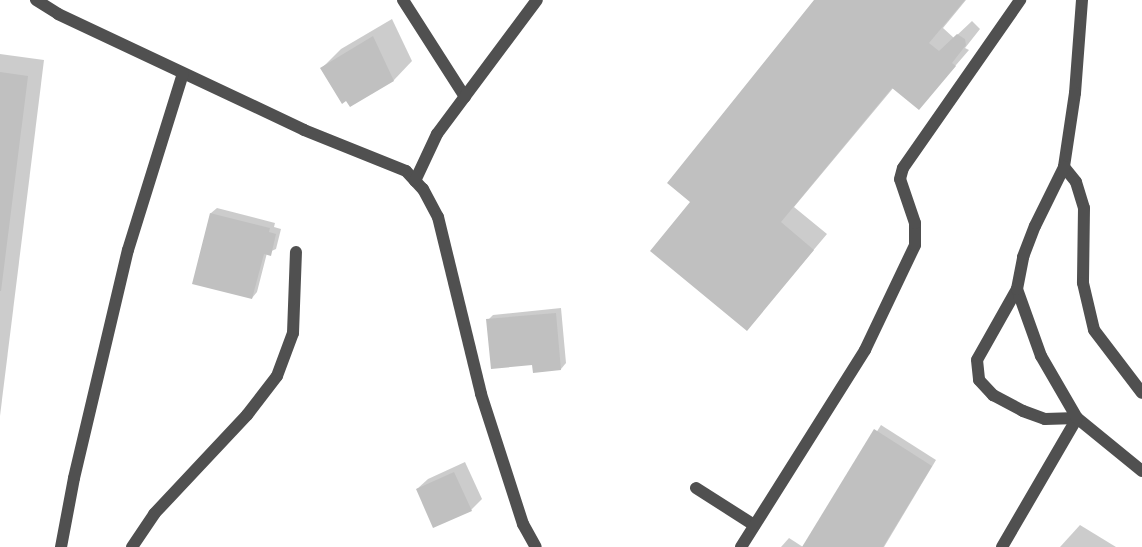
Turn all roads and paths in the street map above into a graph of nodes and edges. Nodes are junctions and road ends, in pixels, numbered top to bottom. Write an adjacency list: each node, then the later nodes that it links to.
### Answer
1 (36, 0): 6 (lane)
2 (403, 0): 7 (lane)
3 (537, 0): 7 (lane)
4 (1020, 0): 16 (lane)
5 (1082, 0): 8 (lane)
6 (183, 73): 9 (lane); 17 (lane)
7 (465, 97): 9 (lane)
8 (1064, 167): 11 (lane); 12 (lane)
9 (415, 181): 19 (lane)
10 (296, 252): 18 (lane)
11 (1017, 289): 13 (lane); 13 (lane)
12 (1142, 393)
13 (1077, 418): 14 (lane); 21 (lane)
14 (1142, 471)
15 (696, 488): 16 (lane)
16 (754, 525): 20 (lane)
17 (61, 547)
18 (132, 547)
19 (536, 547)
20 (741, 547)
21 (1002, 547)

